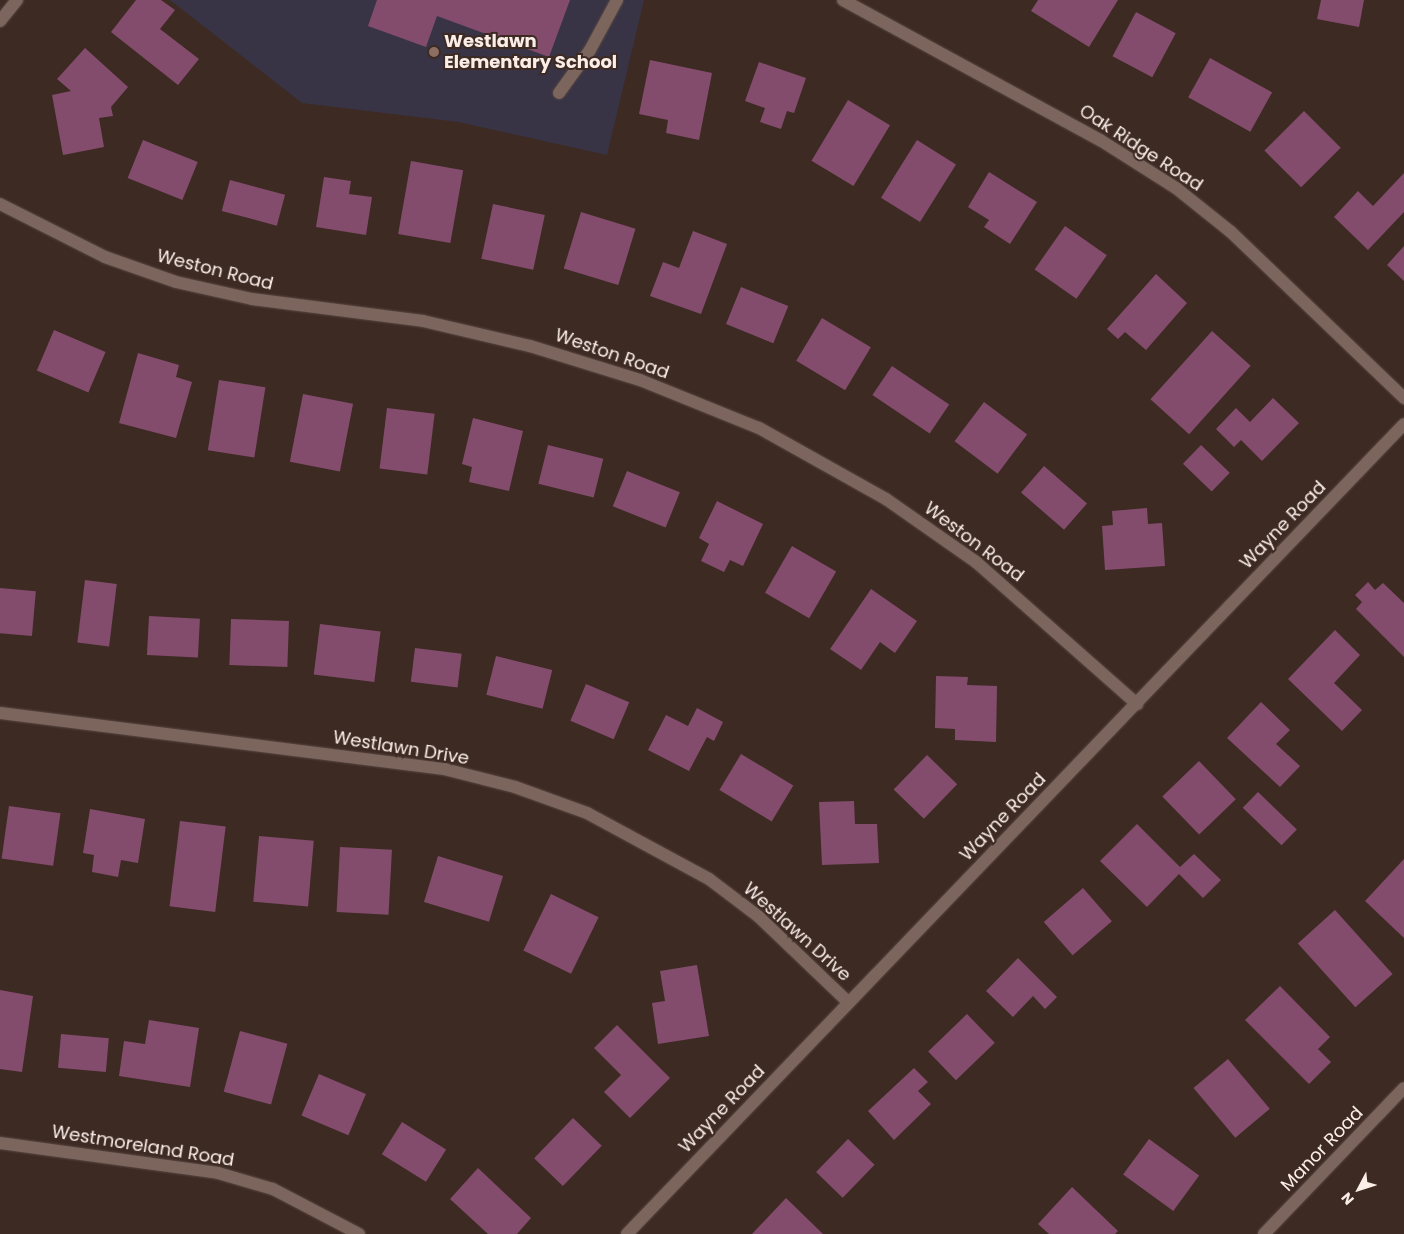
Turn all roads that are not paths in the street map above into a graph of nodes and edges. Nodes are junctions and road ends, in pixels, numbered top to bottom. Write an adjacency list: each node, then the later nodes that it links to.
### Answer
1 (17, 0): 4 (street)
2 (617, 0): 5 (street)
3 (843, 0): 7 (street, Oak Ridge Road)
4 (0, 21)
5 (559, 93)
6 (0, 204): 9 (street, Weston Road)
7 (1404, 398)
8 (1404, 424): 9 (street, Wayne Road)
9 (1137, 704): 11 (street, Wayne Road)
10 (0, 713): 11 (street, Westlawn Drive)
11 (849, 1002): 15 (street, Wayne Road)
12 (1404, 1088): 16 (street, Manor Road)
13 (0, 1143): 14 (street, Westmoreland Road)
14 (359, 1234)
15 (627, 1234)
16 (1264, 1234)

